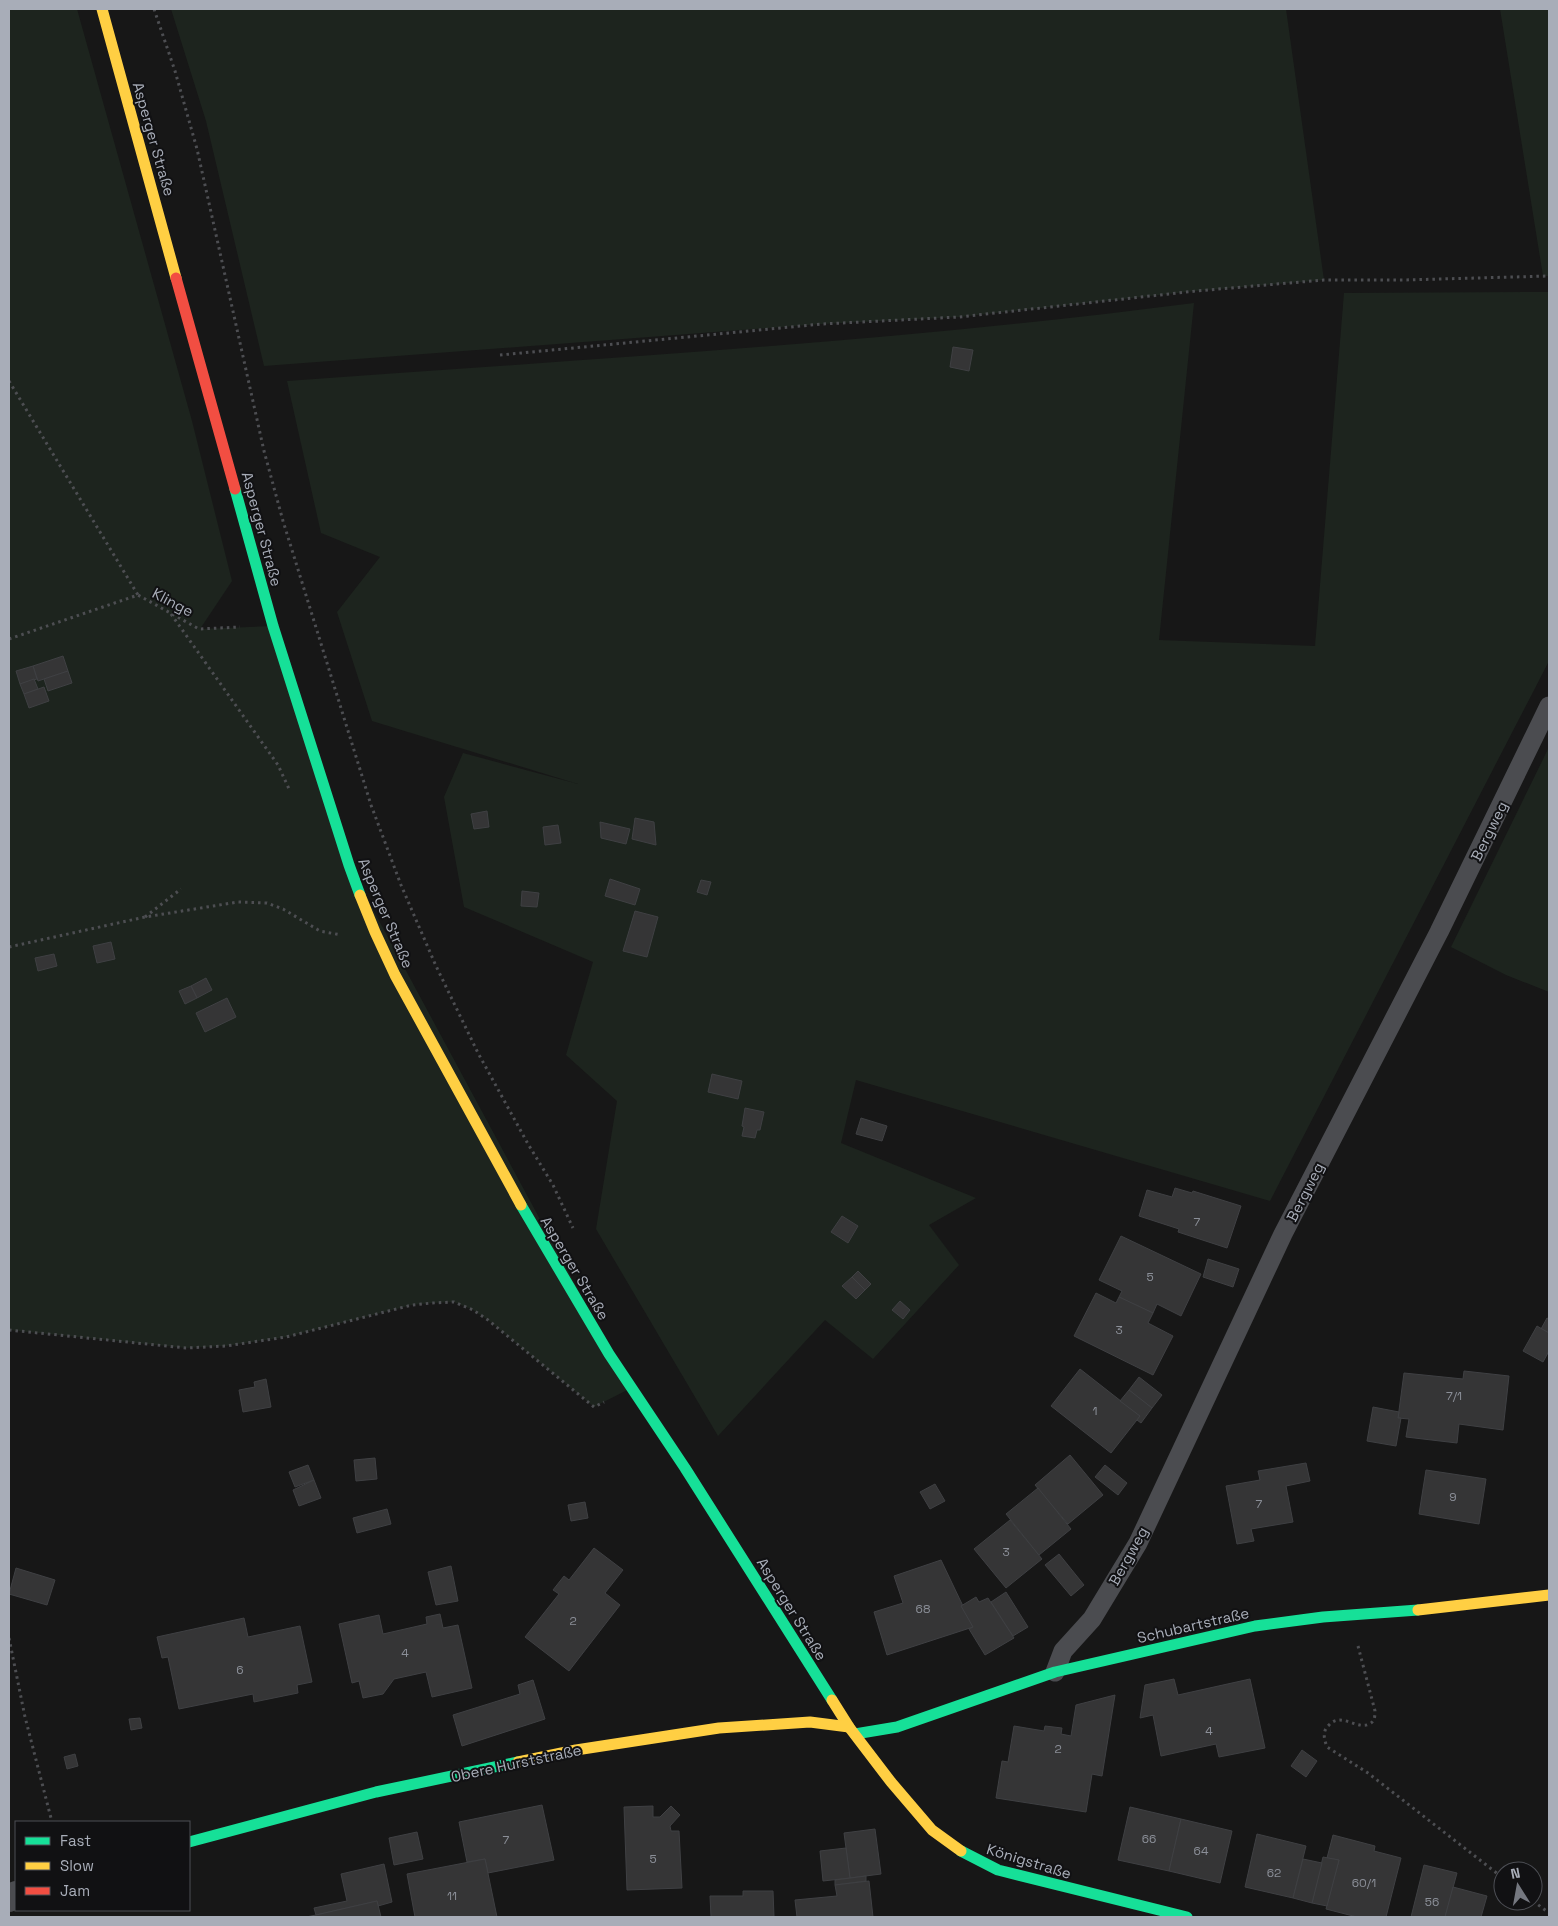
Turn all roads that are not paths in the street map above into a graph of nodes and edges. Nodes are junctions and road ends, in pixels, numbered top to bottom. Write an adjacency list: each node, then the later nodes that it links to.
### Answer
1 (102, 9): 5 (main road, Asperger Straße)
2 (1549, 706): 4 (lane, Bergweg)
3 (1549, 1595): 4 (main road, Schubartstraße)
4 (1055, 1672): 5 (main road, Schubartstraße)
5 (852, 1731): 6 (main road, Obere Hurststraße); 7 (main road, Königstraße)
6 (190, 1842)
7 (1187, 1917)

